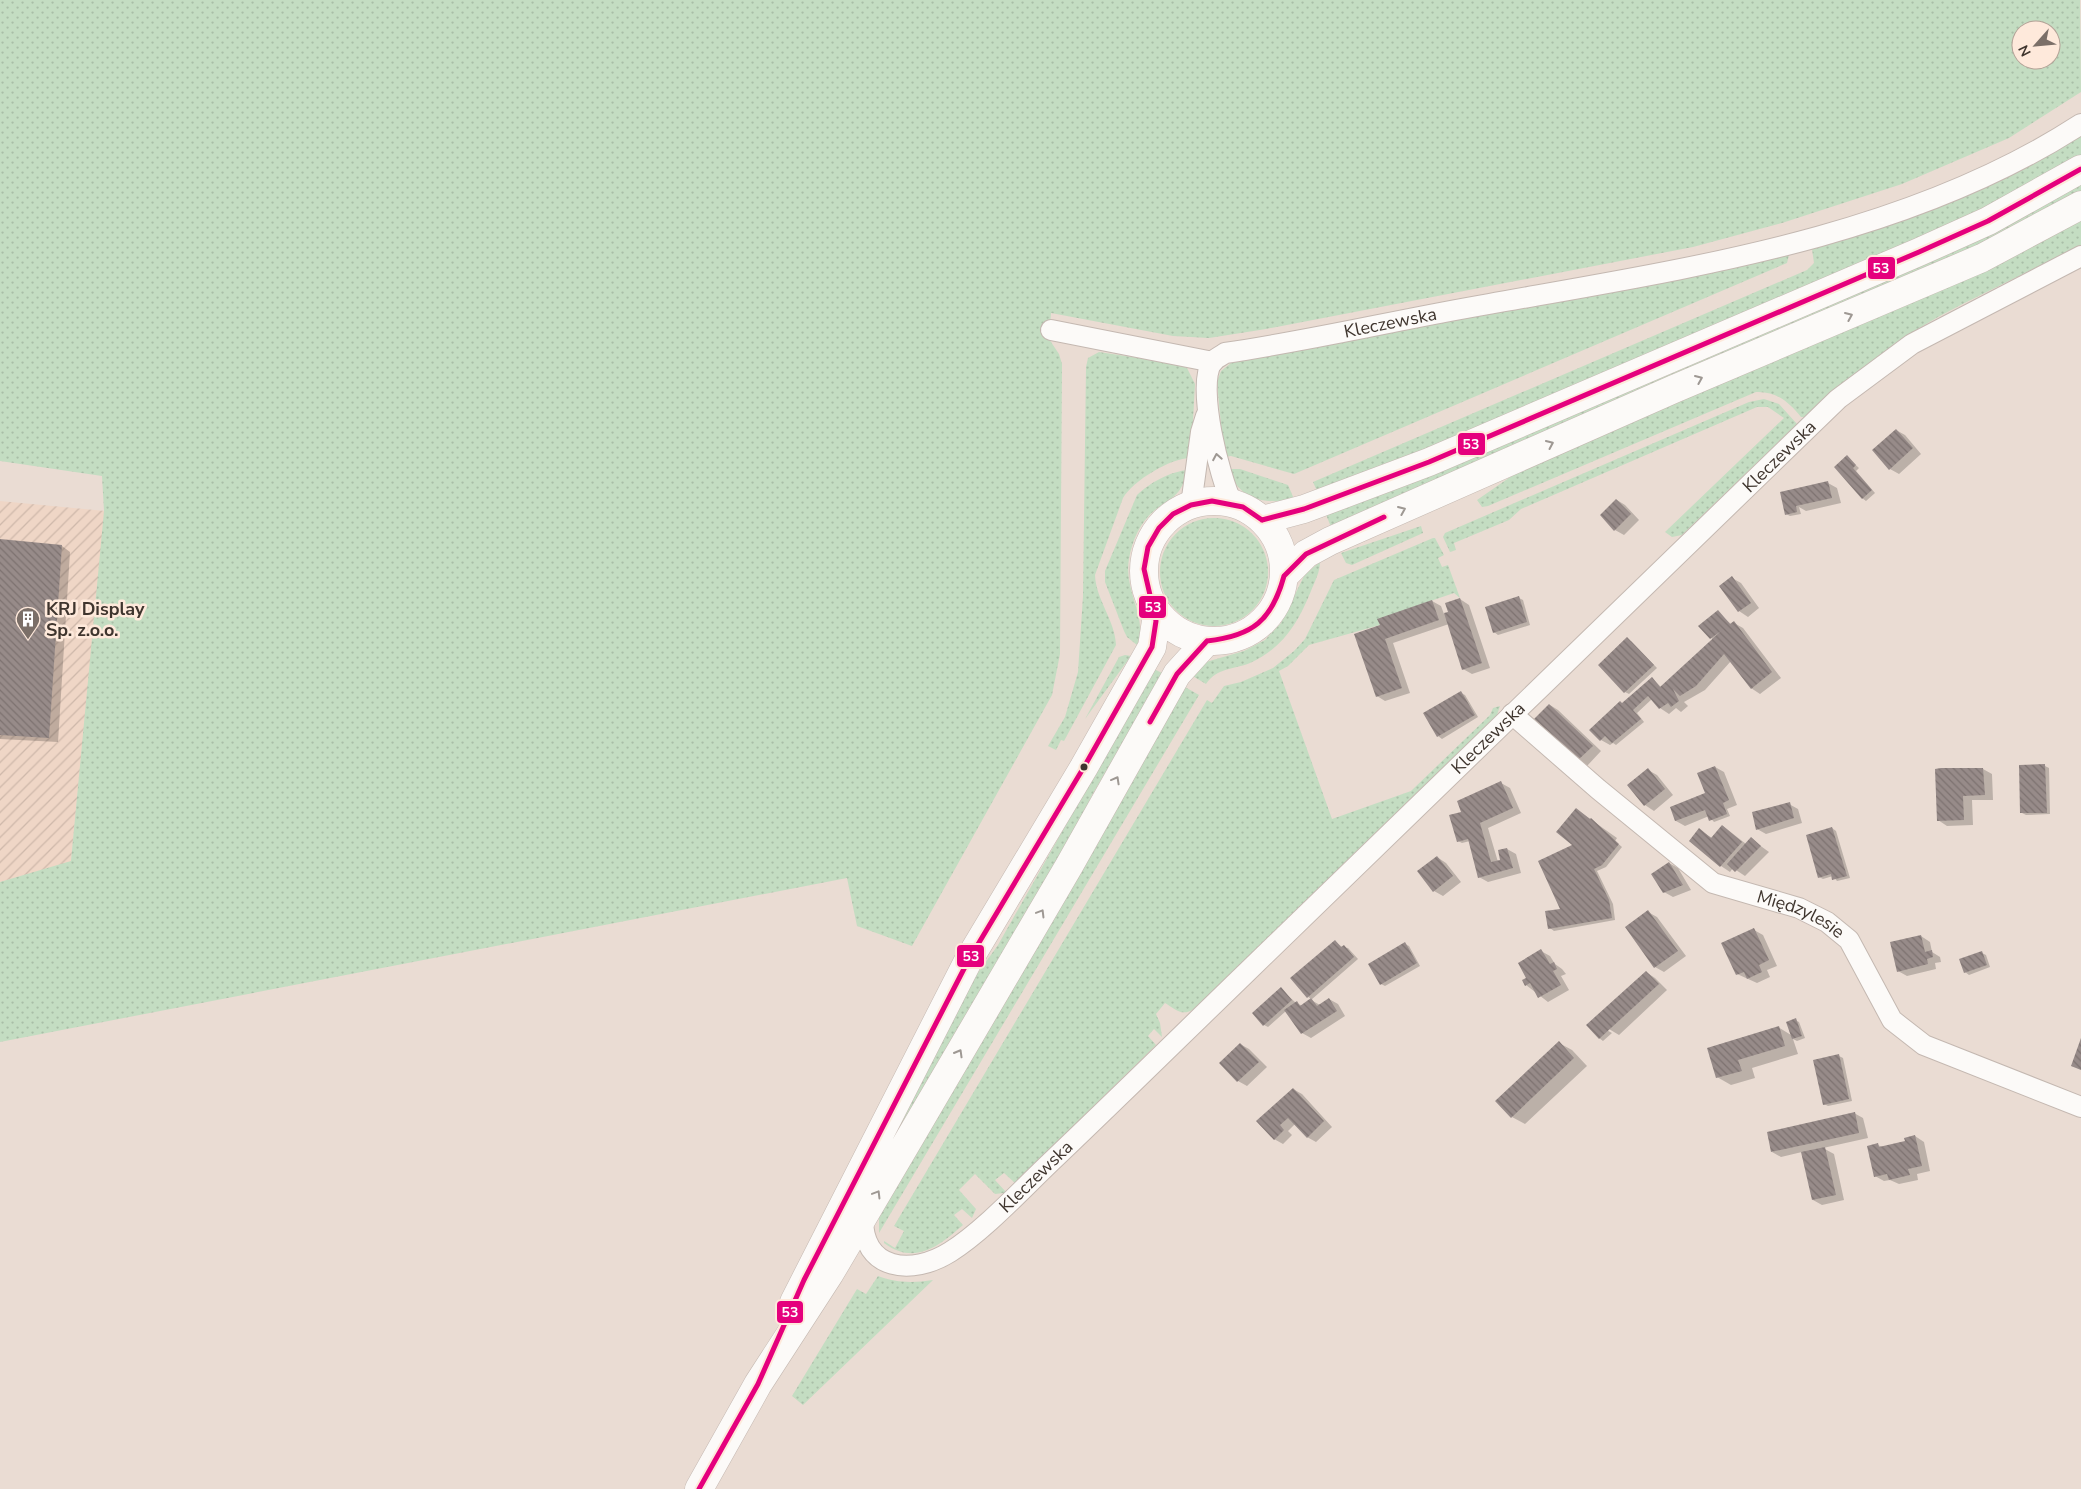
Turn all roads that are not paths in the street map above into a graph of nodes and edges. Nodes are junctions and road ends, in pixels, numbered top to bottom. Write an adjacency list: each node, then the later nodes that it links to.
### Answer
1 (2081, 124): 6 (street, Kleczewska)
2 (2081, 170): 10 (main road)
3 (2081, 205): 11 (main road, one-way to 3)
4 (2081, 256): 14 (street, Kleczewska)
5 (1052, 330): 6 (street)
6 (1212, 362): 7 (street)
7 (1208, 410): 8 (street, one-way to 7); 9 (street)
8 (1232, 503): 9 (main road); 10 (main road)
9 (1191, 505): 12 (main road)
10 (1262, 520): 11 (main road)
11 (1284, 576): 13 (main road)
12 (1154, 606): 13 (main road); 19 (main road)
13 (1207, 641): 16 (main road, one-way to 13)
14 (1512, 714): 15 (street, Międzylesie); 17 (street, Kleczewska)
15 (2081, 1107)
16 (863, 1217): 17 (street); 18 (main road)
17 (872, 1254): 18 (street)
18 (830, 1273): 19 (main road)
19 (758, 1384): 20 (main road)
20 (699, 1489)

